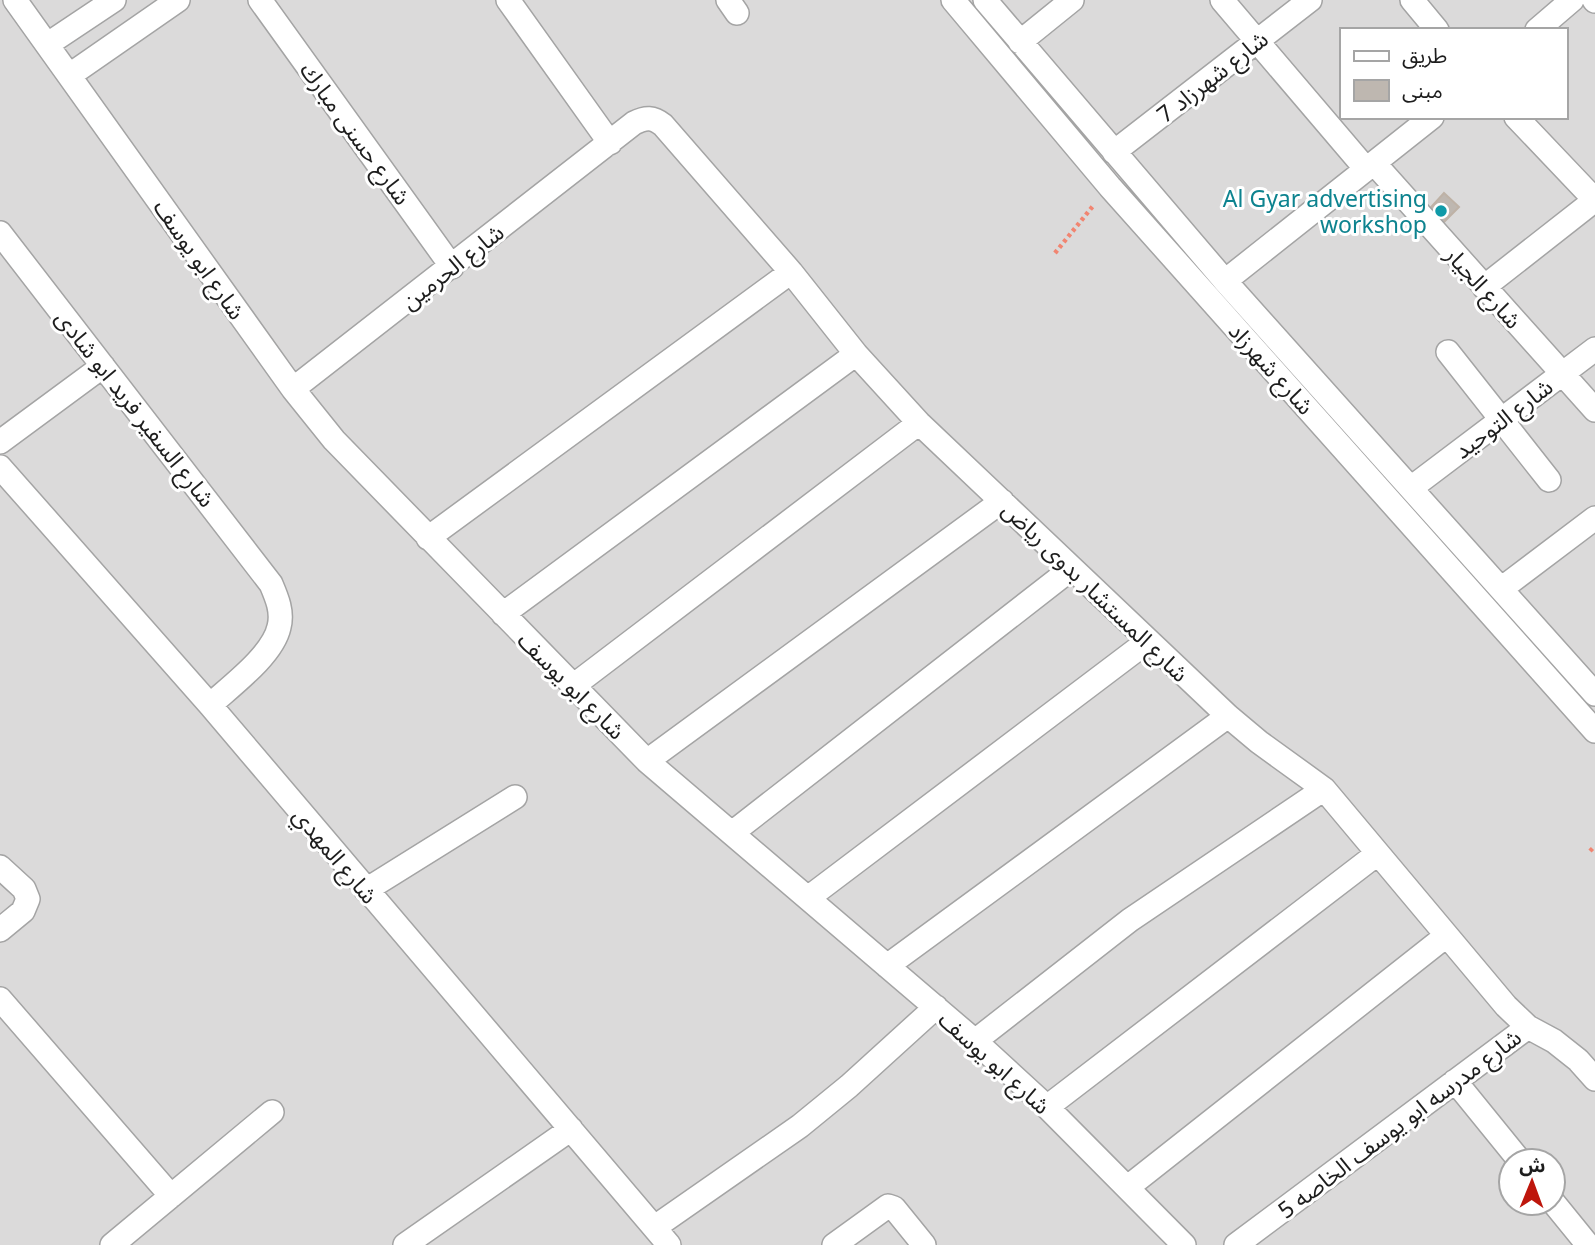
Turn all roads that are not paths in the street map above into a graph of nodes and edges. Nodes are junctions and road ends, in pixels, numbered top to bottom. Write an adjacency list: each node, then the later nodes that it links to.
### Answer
1 (15, 0): 17 (street, شارع ابو يوسف)
2 (114, 0): 17 (street)
3 (178, 0): 18 (street)
4 (260, 0): 28 (street, شارع حسنى مبارك)
5 (508, 0): 21 (street)
6 (953, 0): 25 (street, شارع شهرزاد)
7 (985, 0): 16 (street, شارع شهرزاد)
8 (1072, 0): 16 (street)
9 (1222, 0): 15 (street, شارع الجيار)
10 (1310, 0): 15 (street, شارع شهرزاد 7)
11 (1412, 0): 13 (street)
12 (1572, 0): 14 (street)
13 (1435, 28)
14 (1539, 28)
15 (1257, 41): 22 (street, شارع شهرزاد 7); 23 (street, شارع الجيار)
16 (1020, 42): 22 (street, شارع شهرزاد)
17 (48, 44): 18 (street, شارع ابو يوسف)
18 (70, 75): 37 (street, شارع ابو يوسف)
19 (1429, 119): 23 (street)
20 (1518, 119): 26 (street)
21 (610, 143): 28 (street, شارع الحرمين); 29 (street, شارع المستشار بدوى رياض)
22 (1114, 152): 24 (street, شارع شهرزاد)
23 (1370, 166): 30 (street); 31 (street, شارع الجيار)
24 (1130, 171): 25 (street); 30 (street, شارع شهرزاد)
25 (1110, 187): 56 (street, شارع شهرزاد)
26 (1595, 200): 31 (street)
27 (0, 233): 35 (street, شارع السفير فريد ابو شادى)
28 (452, 267): 37 (street, شارع الحرمين)
29 (791, 272): 34 (street, شارع المستشار بدوى رياض); 47 (street)
30 (1225, 281): 44 (street, شارع شهرزاد)
31 (1485, 287): 36 (street, شارع الجيار)
32 (1595, 349): 36 (street, شارع التوحيد)
33 (1448, 352): 39 (street)
34 (856, 354): 40 (street, شارع المستشار بدوى رياض); 50 (street)
35 (103, 366): 41 (street); 54 (street, شارع السفير فريد ابو شادى)
36 (1562, 373): 38 (street, شارع الجيار); 39 (street, شارع التوحيد)
37 (293, 389): 47 (street, شارع ابو يوسف)
38 (1595, 410)
39 (1501, 419): 43 (street); 44 (street, شارع التوحيد)
40 (919, 423): 45 (street, شارع المستشار بدوى رياض); 52 (street)
41 (0, 442)
42 (0, 467): 54 (street, شارع المهدي)
43 (1549, 480)
44 (1410, 488): 49 (street, شارع شهرزاد)
45 (1002, 501): 48 (street, شارع المستشار بدوى رياض); 57 (street)
46 (1595, 518): 49 (street)
47 (428, 538): 50 (street, شارع ابو يوسف)
48 (1071, 569): 51 (street, شارع المستشار بدوى رياض); 60 (street)
49 (1501, 589): 53 (street, شارع شهرزاد)
50 (503, 614): 52 (street, شارع ابو يوسف)
51 (1148, 641): 55 (street, شارع المستشار بدوى رياض); 64 (street)
52 (573, 686): 57 (street, شارع ابو يوسف)
53 (1595, 694)
54 (210, 705): 63 (street, شارع المهدي)
55 (1228, 716): 58 (street, شارع المستشار بدوى رياض); 67 (street)
56 (1595, 732)
57 (648, 761): 60 (street, شارع ابو يوسف)
58 (1324, 789): 61 (street, شارع المستشار بدوى رياض); 71 (street)
59 (514, 797): 63 (street)
60 (732, 833): 64 (street, شارع ابو يوسف)
61 (1377, 854): 66 (street, شارع المستشار بدوى رياض); 74 (street)
62 (0, 867): 65 (street)
63 (366, 890): 76 (street, شارع المهدي)
64 (808, 898): 67 (street, شارع ابو يوسف)
65 (0, 930)
66 (1446, 936): 70 (street, شارع المستشار بدوى رياض); 78 (street)
67 (887, 966): 69 (street, شارع ابو يوسف)
68 (0, 999): 79 (street)
69 (936, 1007): 71 (street, شارع ابو يوسف); 81 (street)
70 (1528, 1027): 72 (street, شارع المستشار بدوى رياض); 73 (street, شارع مدرسه ابو يوسف الخاصه 5)
71 (975, 1041): 74 (street, شارع ابو يوسف)
72 (1595, 1079)
73 (1455, 1081): 77 (street); 87 (street, شارع مدرسه ابو يوسف الخاصه 5)
74 (1047, 1107): 78 (street, شارع ابو يوسف)
75 (272, 1112): 79 (street)
76 (571, 1129): 81 (street, شارع المهدي); 83 (street)
77 (1509, 1147)
78 (1128, 1188): 86 (street, شارع ابو يوسف)
79 (171, 1196): 82 (street)
80 (1565, 1217): 88 (street)
81 (662, 1236)
82 (112, 1245)
83 (405, 1245)
84 (834, 1245): 85 (street)
85 (924, 1245)
86 (1184, 1245)
87 (1236, 1245)
88 (1588, 1245)

